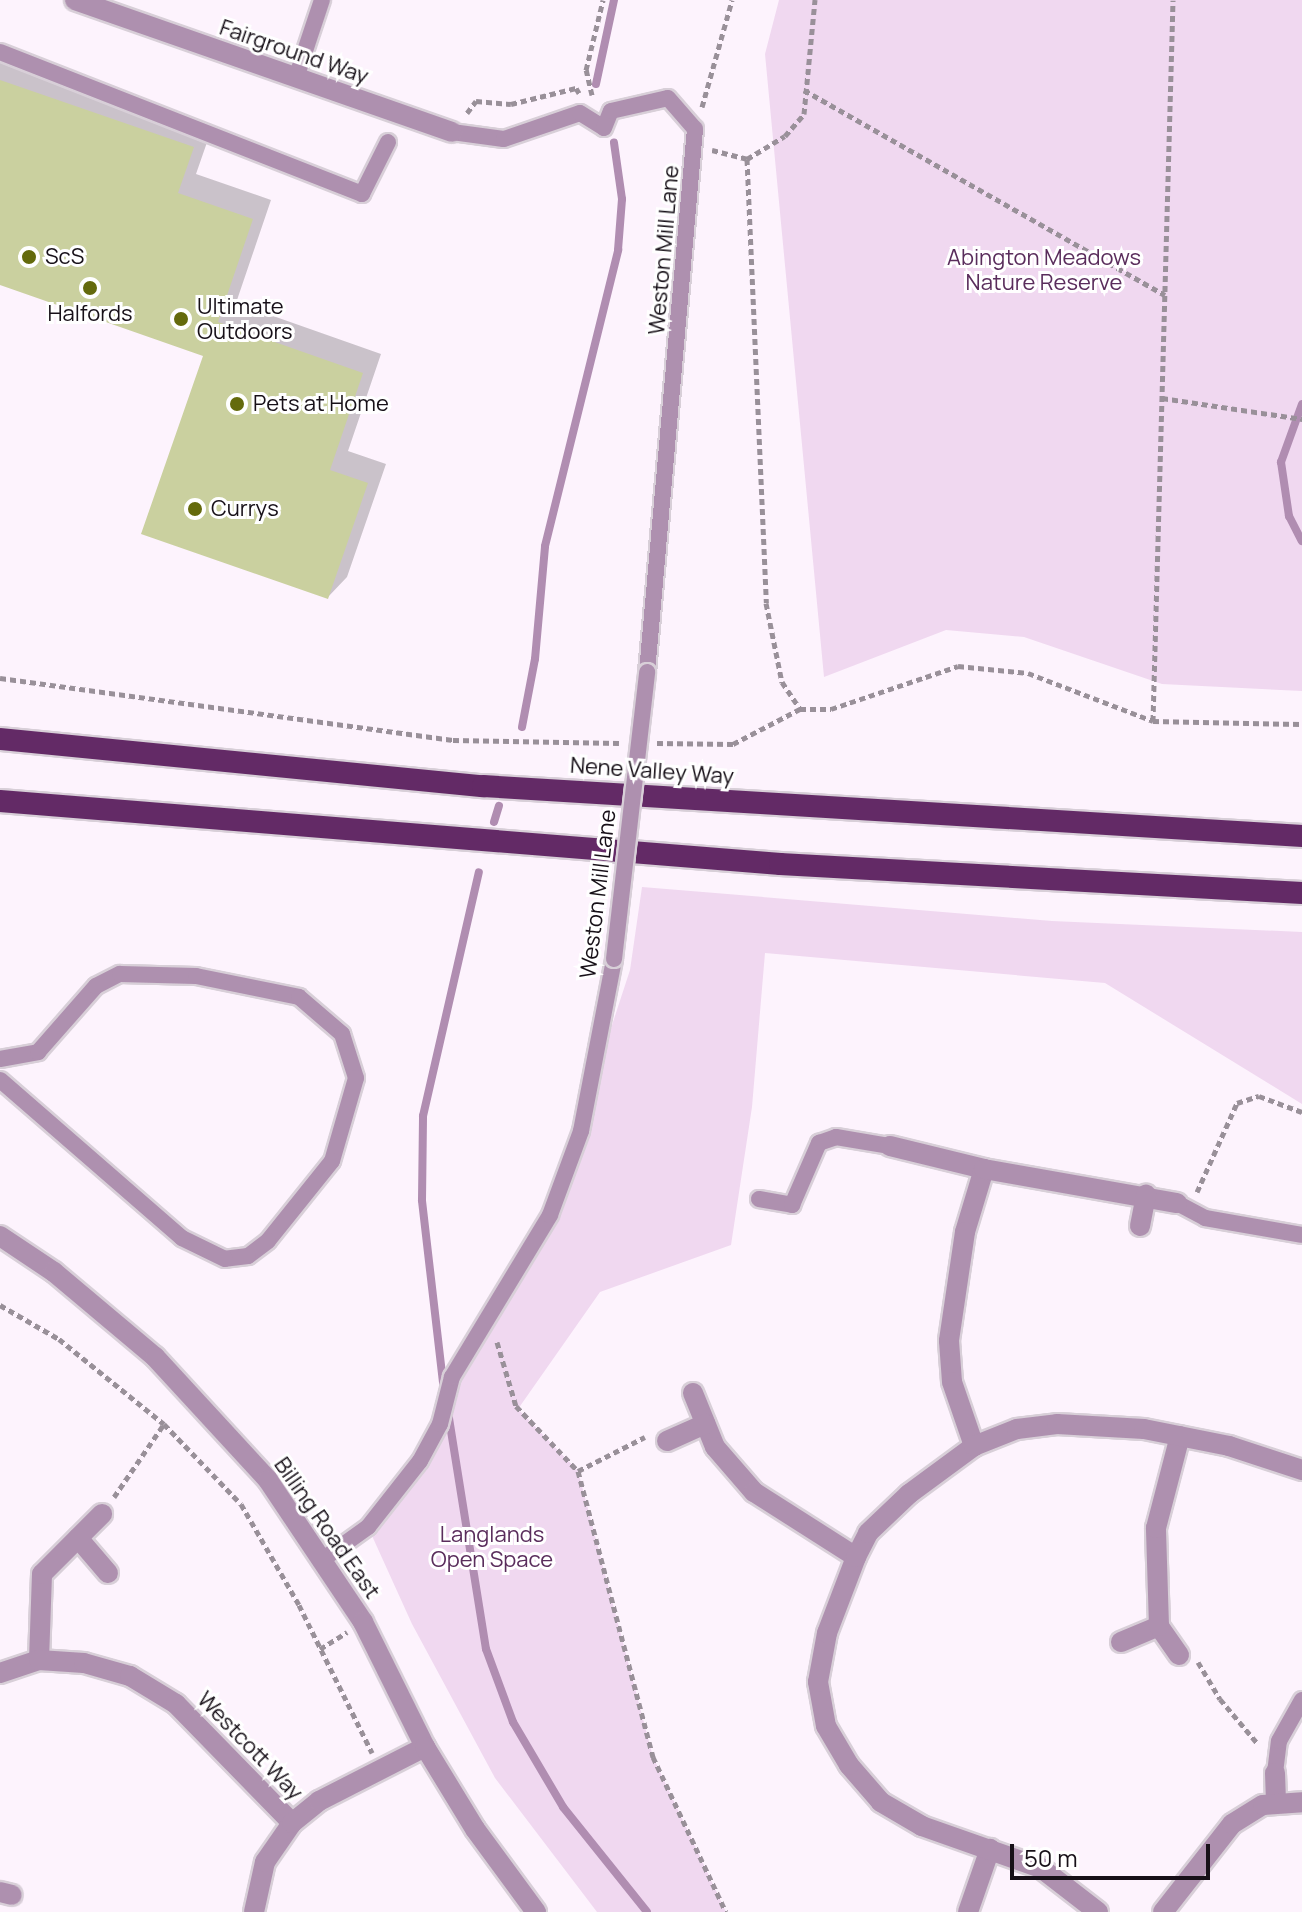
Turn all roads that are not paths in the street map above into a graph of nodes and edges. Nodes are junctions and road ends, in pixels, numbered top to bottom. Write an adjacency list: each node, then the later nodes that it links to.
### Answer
1 (75, 0): 4 (street, Fairground Way)
2 (322, 0): 4 (lane)
3 (0, 52): 6 (lane)
4 (296, 78): 5 (street, Fairground Way)
5 (452, 132): 30 (lane, Weston Mill Lane, bridge)
6 (388, 142)
7 (0, 739): 9 (highway, Nene Valley Way)
8 (0, 801): 10 (highway)
9 (1302, 836)
10 (1302, 893)
11 (0, 1059): 12 (lane)
12 (0, 1080)
13 (890, 1146): 14 (street); 16 (lane)
14 (984, 1169): 15 (street); 25 (street)
15 (1146, 1195): 17 (street); 18 (street)
16 (759, 1199)
17 (1177, 1203): 19 (lane)
18 (1140, 1226)
19 (1302, 1235)
20 (0, 1236): 30 (street, Billing Road East)
21 (693, 1393): 22 (street)
22 (705, 1424): 24 (street); 29 (street)
23 (1180, 1436): 25 (street); 26 (street); 32 (street)
24 (667, 1441)
25 (974, 1446): 29 (street)
26 (1302, 1470)
27 (102, 1514): 28 (street)
28 (78, 1538): 31 (street); 35 (street)
29 (856, 1557): 43 (street)
30 (322, 1560): 38 (street, Billing Road East)
31 (108, 1573)
32 (1159, 1626): 33 (street); 34 (street)
33 (1121, 1642)
34 (1179, 1655)
35 (39, 1660): 36 (street, Westcott Way); 42 (street, Westcott Way)
36 (0, 1673)
37 (1302, 1700): 39 (lane)
38 (425, 1747): 42 (street); 45 (street, Billing Road East)
39 (1275, 1773): 40 (street)
40 (1276, 1801): 41 (street); 48 (street)
41 (1302, 1802)
42 (292, 1823): 44 (street)
43 (990, 1849): 46 (street); 47 (street)
44 (254, 1912)
45 (536, 1912)
46 (968, 1912)
47 (1098, 1912)
48 (1163, 1912)

